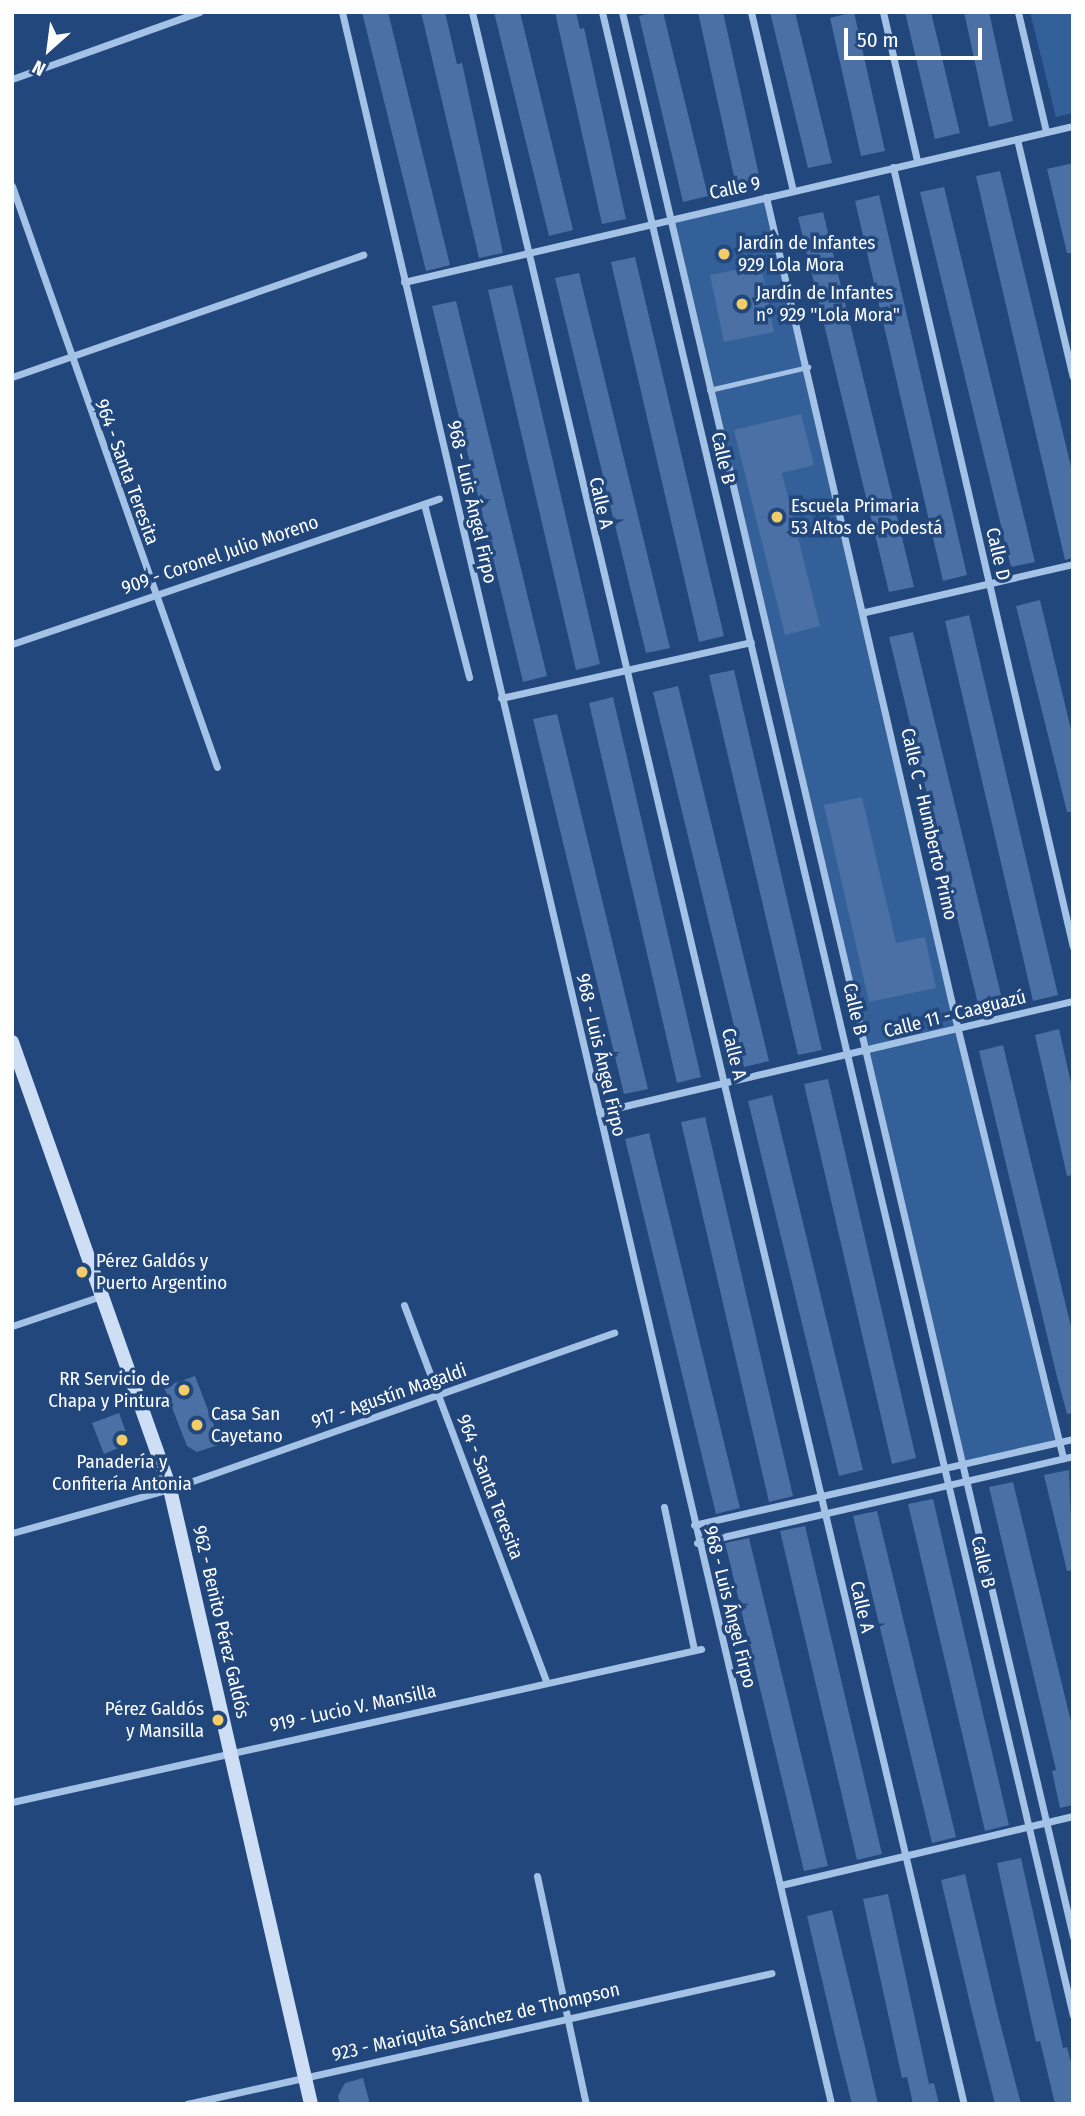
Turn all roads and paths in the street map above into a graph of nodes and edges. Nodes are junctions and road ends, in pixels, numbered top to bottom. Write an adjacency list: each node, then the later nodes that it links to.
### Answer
1 (199, 12): 9 (street)
2 (342, 12): 22 (street, 968 - Luis Ángel Firpo)
3 (472, 12): 20 (street, Calle A)
4 (602, 12): 19 (street, Calle B)
5 (622, 12): 18 (street, Calle B)
6 (751, 12): 16 (street)
7 (883, 12): 13 (street)
8 (1018, 12): 11 (street)
9 (12, 79)
10 (1073, 126): 11 (street, Calle 9)
11 (1046, 131): 12 (street, Calle 9)
12 (1017, 138): 13 (street, Calle 9); 26 (street)
13 (917, 161): 14 (street, Calle 9)
14 (893, 167): 16 (street, Calle 9); 31 (street, Calle D)
15 (12, 186): 23 (street, 964 - Santa Teresita)
16 (793, 191): 17 (street, Calle 9)
17 (766, 197): 18 (street, Calle 9); 24 (street, Calle C - Humberto Primo)
18 (667, 219): 19 (street, Calle 9); 27 (street, Calle B)
19 (651, 223): 20 (street, Calle 9); 34 (street, Calle B)
20 (527, 254): 22 (street, Calle 9); 36 (street, Calle A)
21 (363, 255): 23 (street)
22 (404, 282): 38 (street, 968 - Luis Ángel Firpo)
23 (69, 357): 25 (street); 32 (street, 964 - Santa Teresita)
24 (808, 367): 27 (lane); 33 (street, Calle C - Humberto Primo)
25 (12, 377)
26 (1073, 377)
27 (708, 390): 44 (street, Calle B)
28 (439, 499): 29 (street, 909 - Coronel Julio Moreno)
29 (424, 504): 32 (street, 909 - Coronel Julio Moreno); 37 (street)
30 (1073, 564): 31 (street)
31 (989, 585): 33 (street); 40 (street, Calle D)
32 (154, 593): 35 (street, 909 - Coronel Julio Moreno); 39 (street, 964 - Santa Teresita)
33 (865, 612): 42 (street, Calle C - Humberto Primo)
34 (751, 642): 36 (street); 45 (street, Calle B)
35 (12, 645)
36 (624, 671): 38 (street); 46 (street, Calle A)
37 (469, 677)
38 (501, 698): 47 (street, 968 - Luis Ángel Firpo)
39 (217, 767)
40 (1073, 947)
41 (1073, 1001): 42 (street, Calle 11 - Caaguazú)
42 (958, 1030): 44 (street, Calle 11 - Caaguazú); 54 (street, Calle C - Humberto Primo)
43 (12, 1042): 48 (main road, 962 - Benito Pérez Galdós)
44 (865, 1052): 45 (street, Calle 11 - Caaguazú); 57 (street, Calle B)
45 (850, 1055): 46 (street, Calle 11 - Caaguazú); 58 (street, Calle B)
46 (726, 1084): 47 (street, Calle 11 - Caaguazú); 62 (street, Calle A)
47 (599, 1112): 65 (street, 968 - Luis Ángel Firpo)
48 (102, 1296): 50 (street); 61 (main road, 962 - Benito Pérez Galdós)
49 (404, 1305): 52 (street, 964 - Santa Teresita)
50 (12, 1326)
51 (614, 1333): 52 (street, 917 - Agustín Magaldi)
52 (438, 1395): 61 (street, 917 - Agustín Magaldi); 68 (street, 964 - Santa Teresita)
53 (1073, 1439): 54 (street)
54 (1059, 1443): 56 (street, Calle C - Humberto Primo); 57 (street)
55 (1073, 1456): 56 (street)
56 (1063, 1458): 59 (street)
57 (962, 1464): 58 (street); 59 (street, Calle B)
58 (945, 1468): 60 (street, Calle B); 62 (street)
59 (966, 1483): 60 (street); 72 (street, Calle B)
60 (949, 1486): 64 (street); 73 (street, Calle B)
61 (170, 1489): 66 (street, 917 - Agustín Magaldi); 69 (main road, 962 - Benito Pérez Galdós)
62 (821, 1498): 64 (street, Calle A); 65 (street)
63 (664, 1507): 68 (street, 919 - Lucio V. Mansilla)
64 (824, 1515): 67 (street); 74 (street, Calle A)
65 (694, 1525): 67 (street, 968 - Luis Ángel Firpo)
66 (12, 1533)
67 (697, 1543): 76 (street, 968 - Luis Ángel Firpo)
68 (546, 1681): 69 (street, 919 - Lucio V. Mansilla)
69 (231, 1751): 70 (street, 919 - Lucio V. Mansilla); 81 (main road, 962 - Benito Pérez Galdós)
70 (12, 1802)
71 (1073, 1816): 72 (street)
72 (1046, 1823): 73 (street); 77 (street, Calle B)
73 (1030, 1828): 74 (street); 79 (street, Calle B)
74 (905, 1857): 76 (street); 86 (street, Calle A)
75 (537, 1876): 80 (street)
76 (781, 1885): 85 (street, 968 - Luis Ángel Firpo)
77 (1073, 1937)
78 (772, 1973): 80 (street, 923 - Mariquita Sánchez de Thompson)
79 (1073, 2015)
80 (568, 2017): 81 (street, 923 - Mariquita Sánchez de Thompson); 84 (street)
81 (304, 2077): 82 (street, 923 - Mariquita Sánchez de Thompson); 83 (main road, 962 - Benito Pérez Galdós)
82 (187, 2104)
83 (311, 2104)
84 (586, 2104)
85 (831, 2104)
86 (964, 2104)

